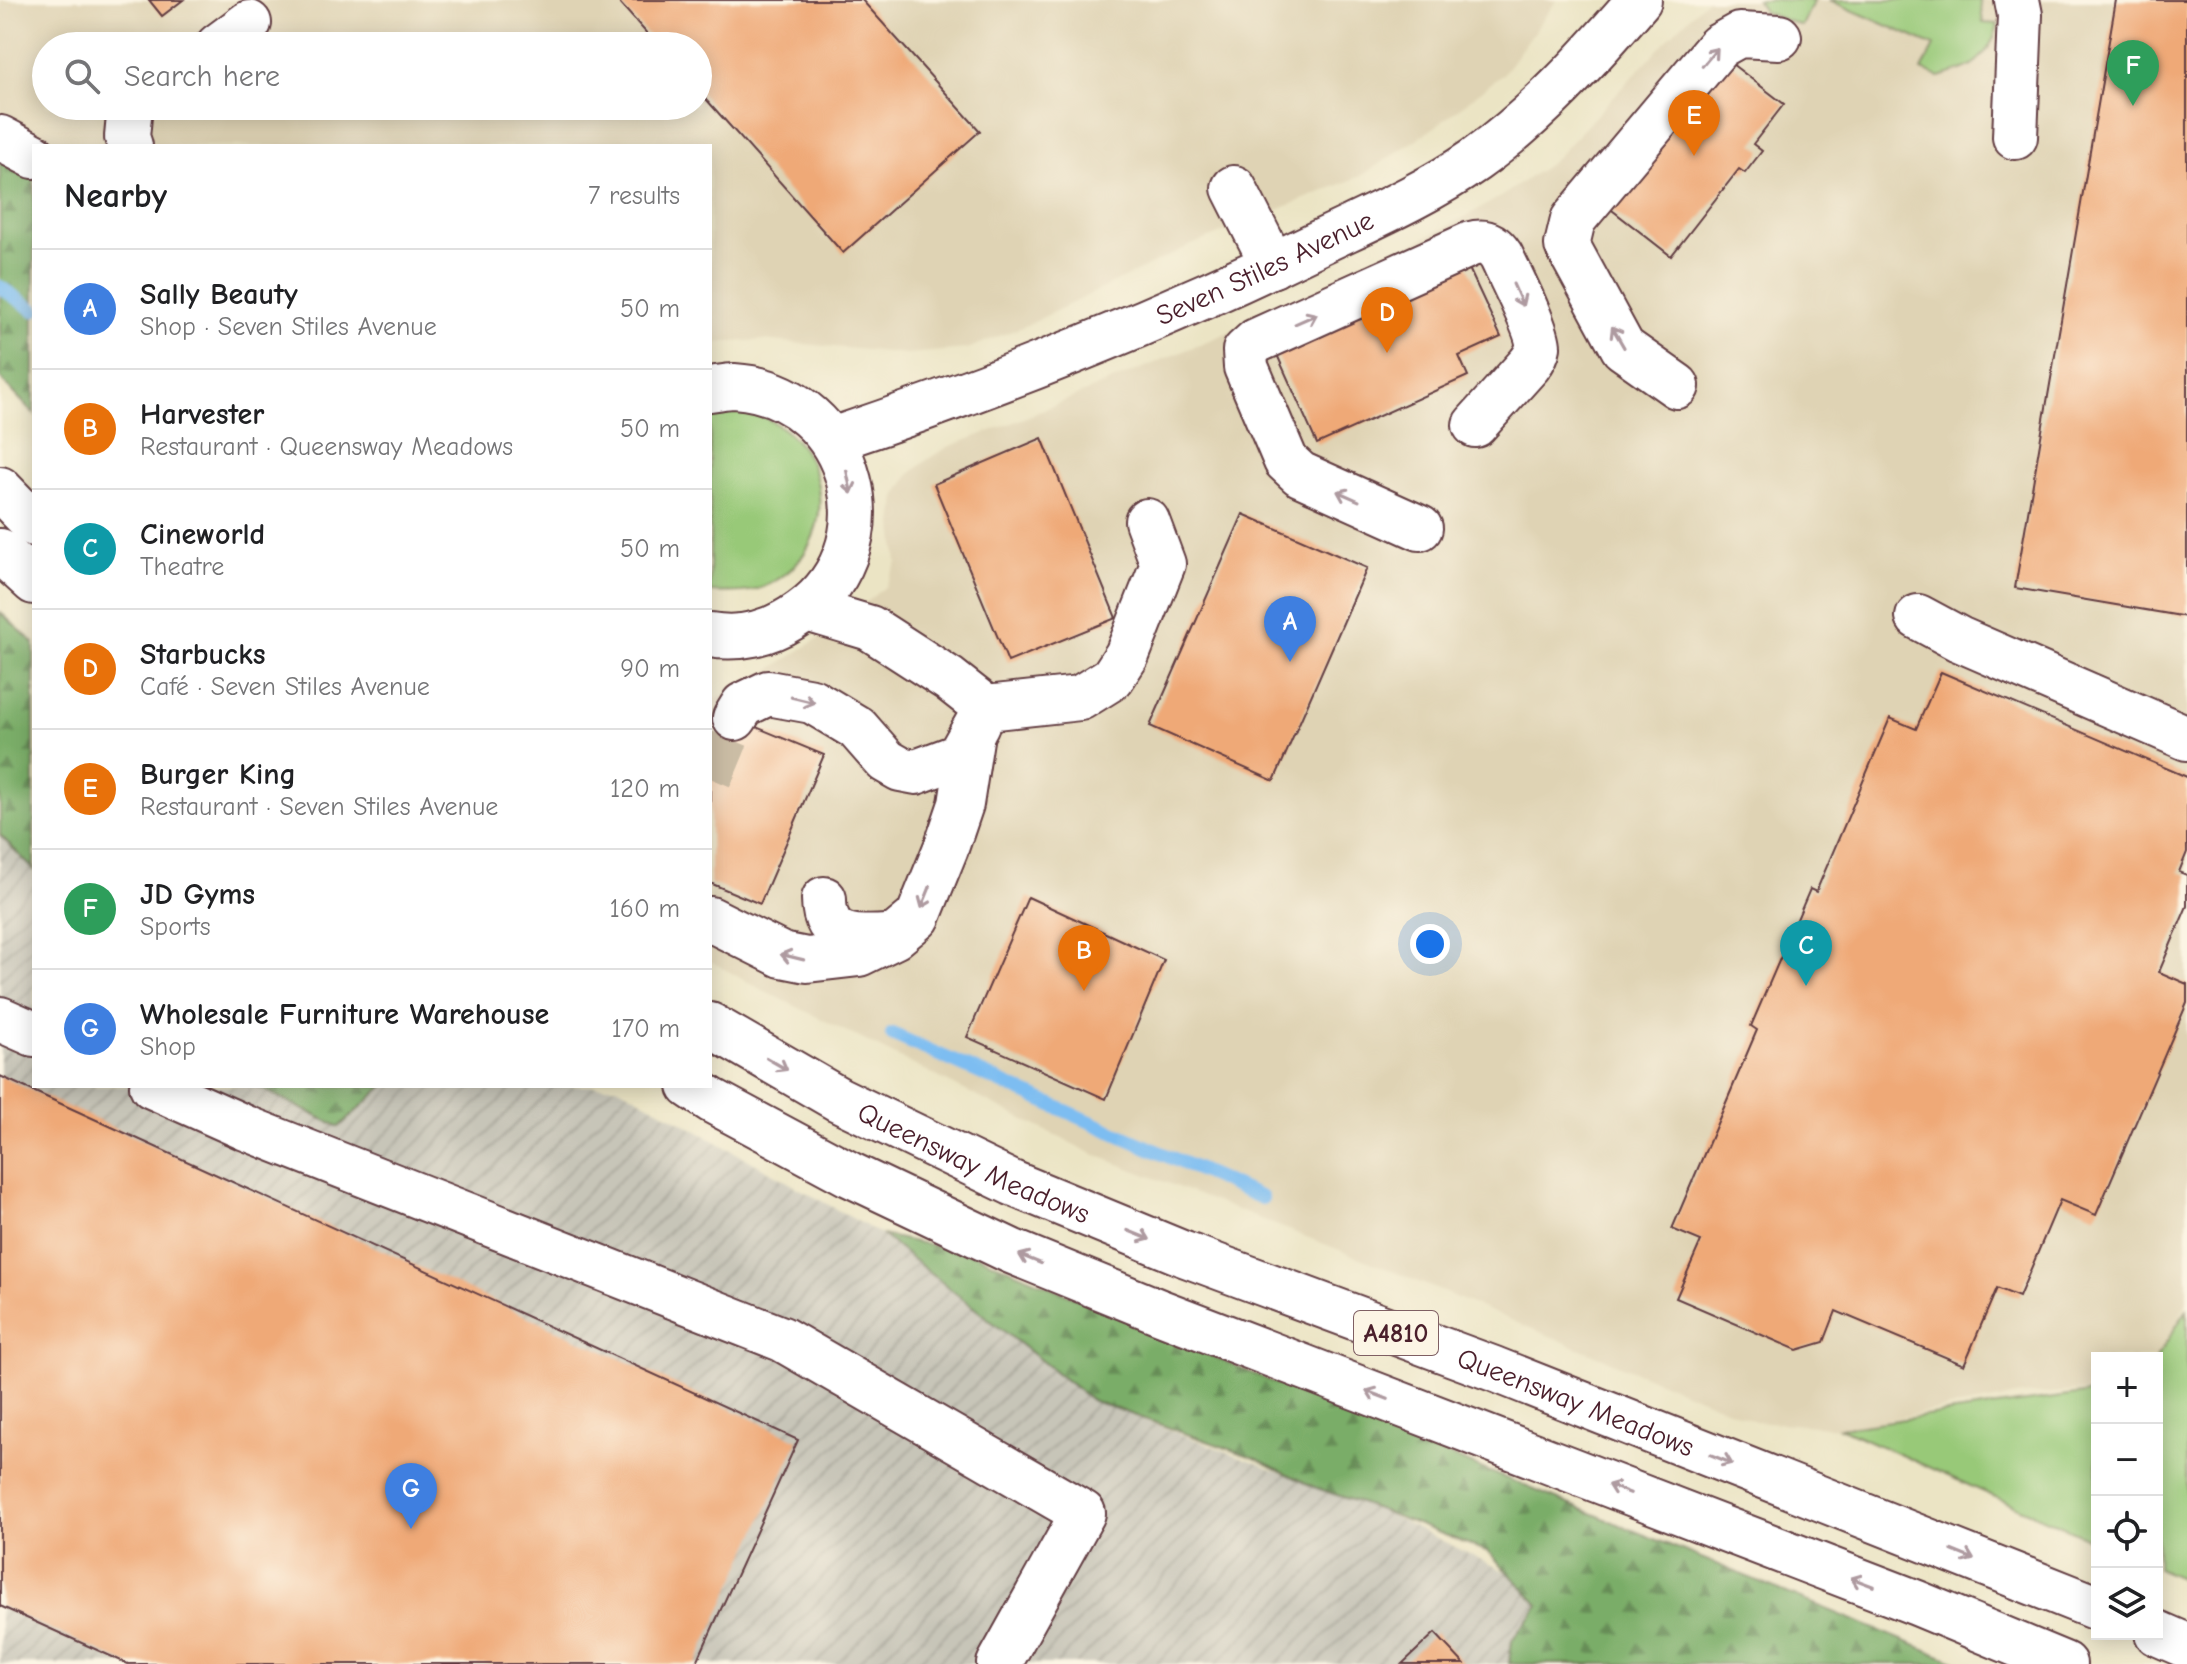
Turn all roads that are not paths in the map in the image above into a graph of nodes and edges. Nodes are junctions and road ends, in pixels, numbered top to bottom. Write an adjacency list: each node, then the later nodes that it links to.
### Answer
1 (1639, 0): 8 (main road, Seven Stiles Avenue)
2 (2017, 0): 5 (main road)
3 (1779, 37): 9 (main road, one-way to 3)
4 (129, 120): 6 (main road)
5 (2015, 137)
6 (129, 144)
7 (1234, 188): 8 (main road)
8 (1273, 265): 12 (main road, Seven Stiles Avenue)
9 (1677, 386)
10 (712, 389): 12 (main road)
11 (1475, 425): 18 (main road, one-way to 11)
12 (832, 440): 21 (main road, one-way to 21)
13 (0, 481): 15 (main road)
14 (0, 489): 17 (main road)
15 (32, 497)
16 (1147, 521): 25 (main road)
17 (32, 522)
18 (1420, 528)
19 (0, 551): 20 (main road)
20 (32, 580)
21 (807, 609): 23 (main road); 25 (main road)
22 (1918, 617): 26 (main road)
23 (713, 638)
24 (735, 718): 25 (main road, one-way to 25)
25 (979, 720): 29 (main road, one-way to 29)
26 (2187, 738)
27 (824, 899): 29 (main road)
28 (712, 920): 29 (main road, one-way to 28)
29 (894, 937)
30 (0, 1019): 32 (main road)
31 (712, 1026): 35 (main road, Queensway Meadows / A4810, one-way to 35)
32 (32, 1033)
33 (156, 1088): 38 (main road)
34 (694, 1088): 39 (main road, A4810, one-way to 34)
35 (2091, 1606)
36 (2163, 1636): 37 (main road)
37 (2187, 1646)
38 (999, 1664)
39 (2064, 1664)

